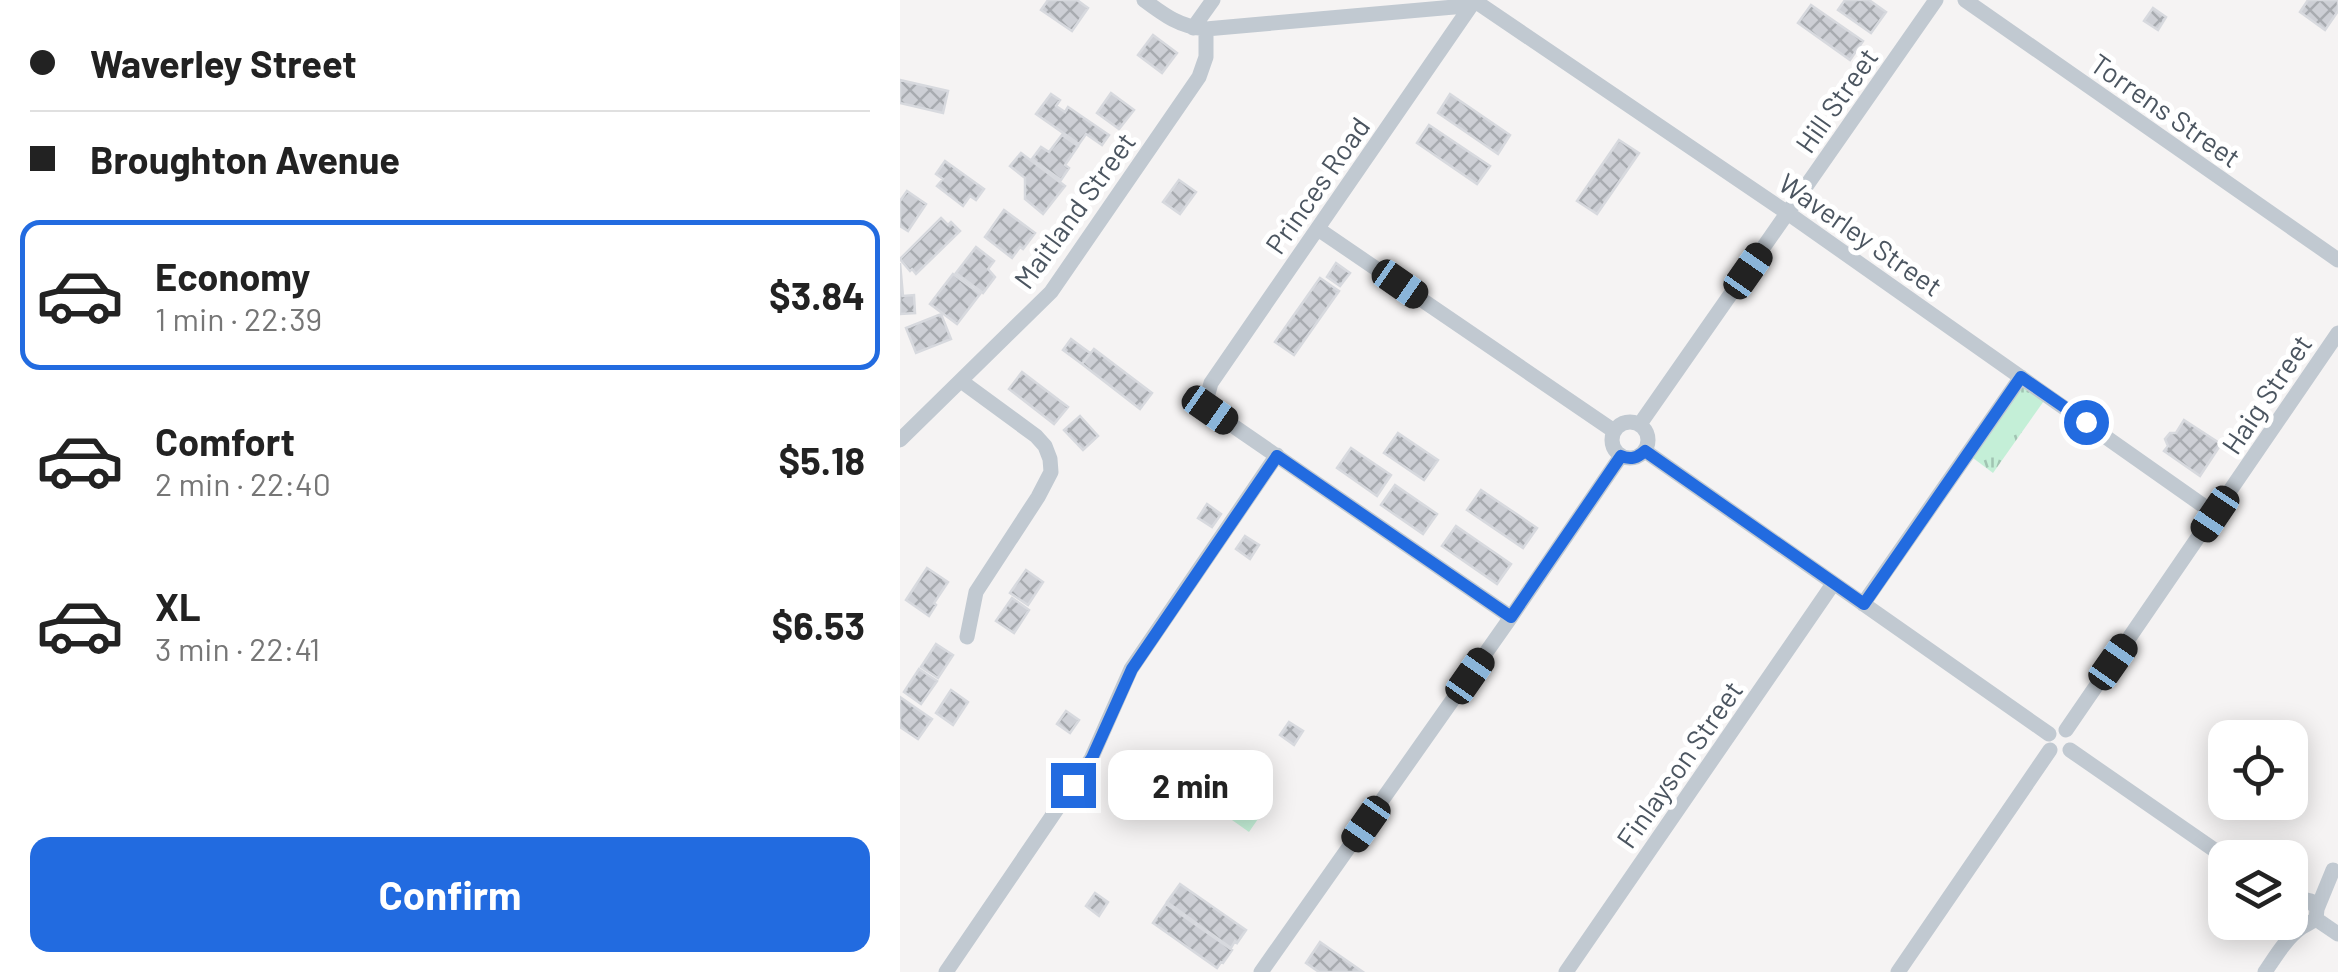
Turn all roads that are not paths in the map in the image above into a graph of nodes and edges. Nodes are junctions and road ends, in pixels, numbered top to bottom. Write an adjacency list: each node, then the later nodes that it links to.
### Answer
1 (1144, 0): 6 (street)
2 (1214, 0): 6 (street)
3 (1475, 0): 6 (street); 7 (street, Waverley Street); 8 (street, Princes Road)
4 (1936, 0): 7 (street, Hill Street)
5 (1965, 0): 9 (street, Torrens Street)
6 (1199, 29): 12 (street, Maitland Street)
7 (1788, 214): 11 (street, Waverley Street); 13 (street, Hill Street)
8 (1318, 228): 14 (street); 17 (street, Princes Road)
9 (2338, 260)
10 (2338, 333): 19 (street, Haig Street)
11 (2021, 377): 19 (street, Waverley Street); 21 (street)
12 (962, 381): 15 (street, Maitland Street); 23 (street)
13 (1640, 424): 14 (street); 16 (street)
14 (1614, 431): 18 (street)
15 (900, 440)
16 (1645, 451): 18 (street); 20 (street)
17 (1277, 456): 22 (street); 33 (street)
18 (1621, 456): 22 (street)
19 (2215, 514): 24 (street, Haig Street)
20 (1833, 584): 21 (street); 35 (street, Finlayson Street)
21 (1864, 604): 25 (street)
22 (1511, 617): 34 (street)
23 (966, 637)
24 (2066, 730): 25 (street); 26 (street)
25 (2049, 742): 26 (street); 36 (street)
26 (2070, 750): 27 (street)
27 (2208, 846)
28 (2335, 866): 29 (street)
29 (2308, 900)
30 (2308, 918): 31 (street)
31 (2338, 934)
32 (2284, 940): 37 (street)
33 (946, 972)
34 (1262, 972)
35 (1566, 972)
36 (1898, 972)
37 (2265, 972)

